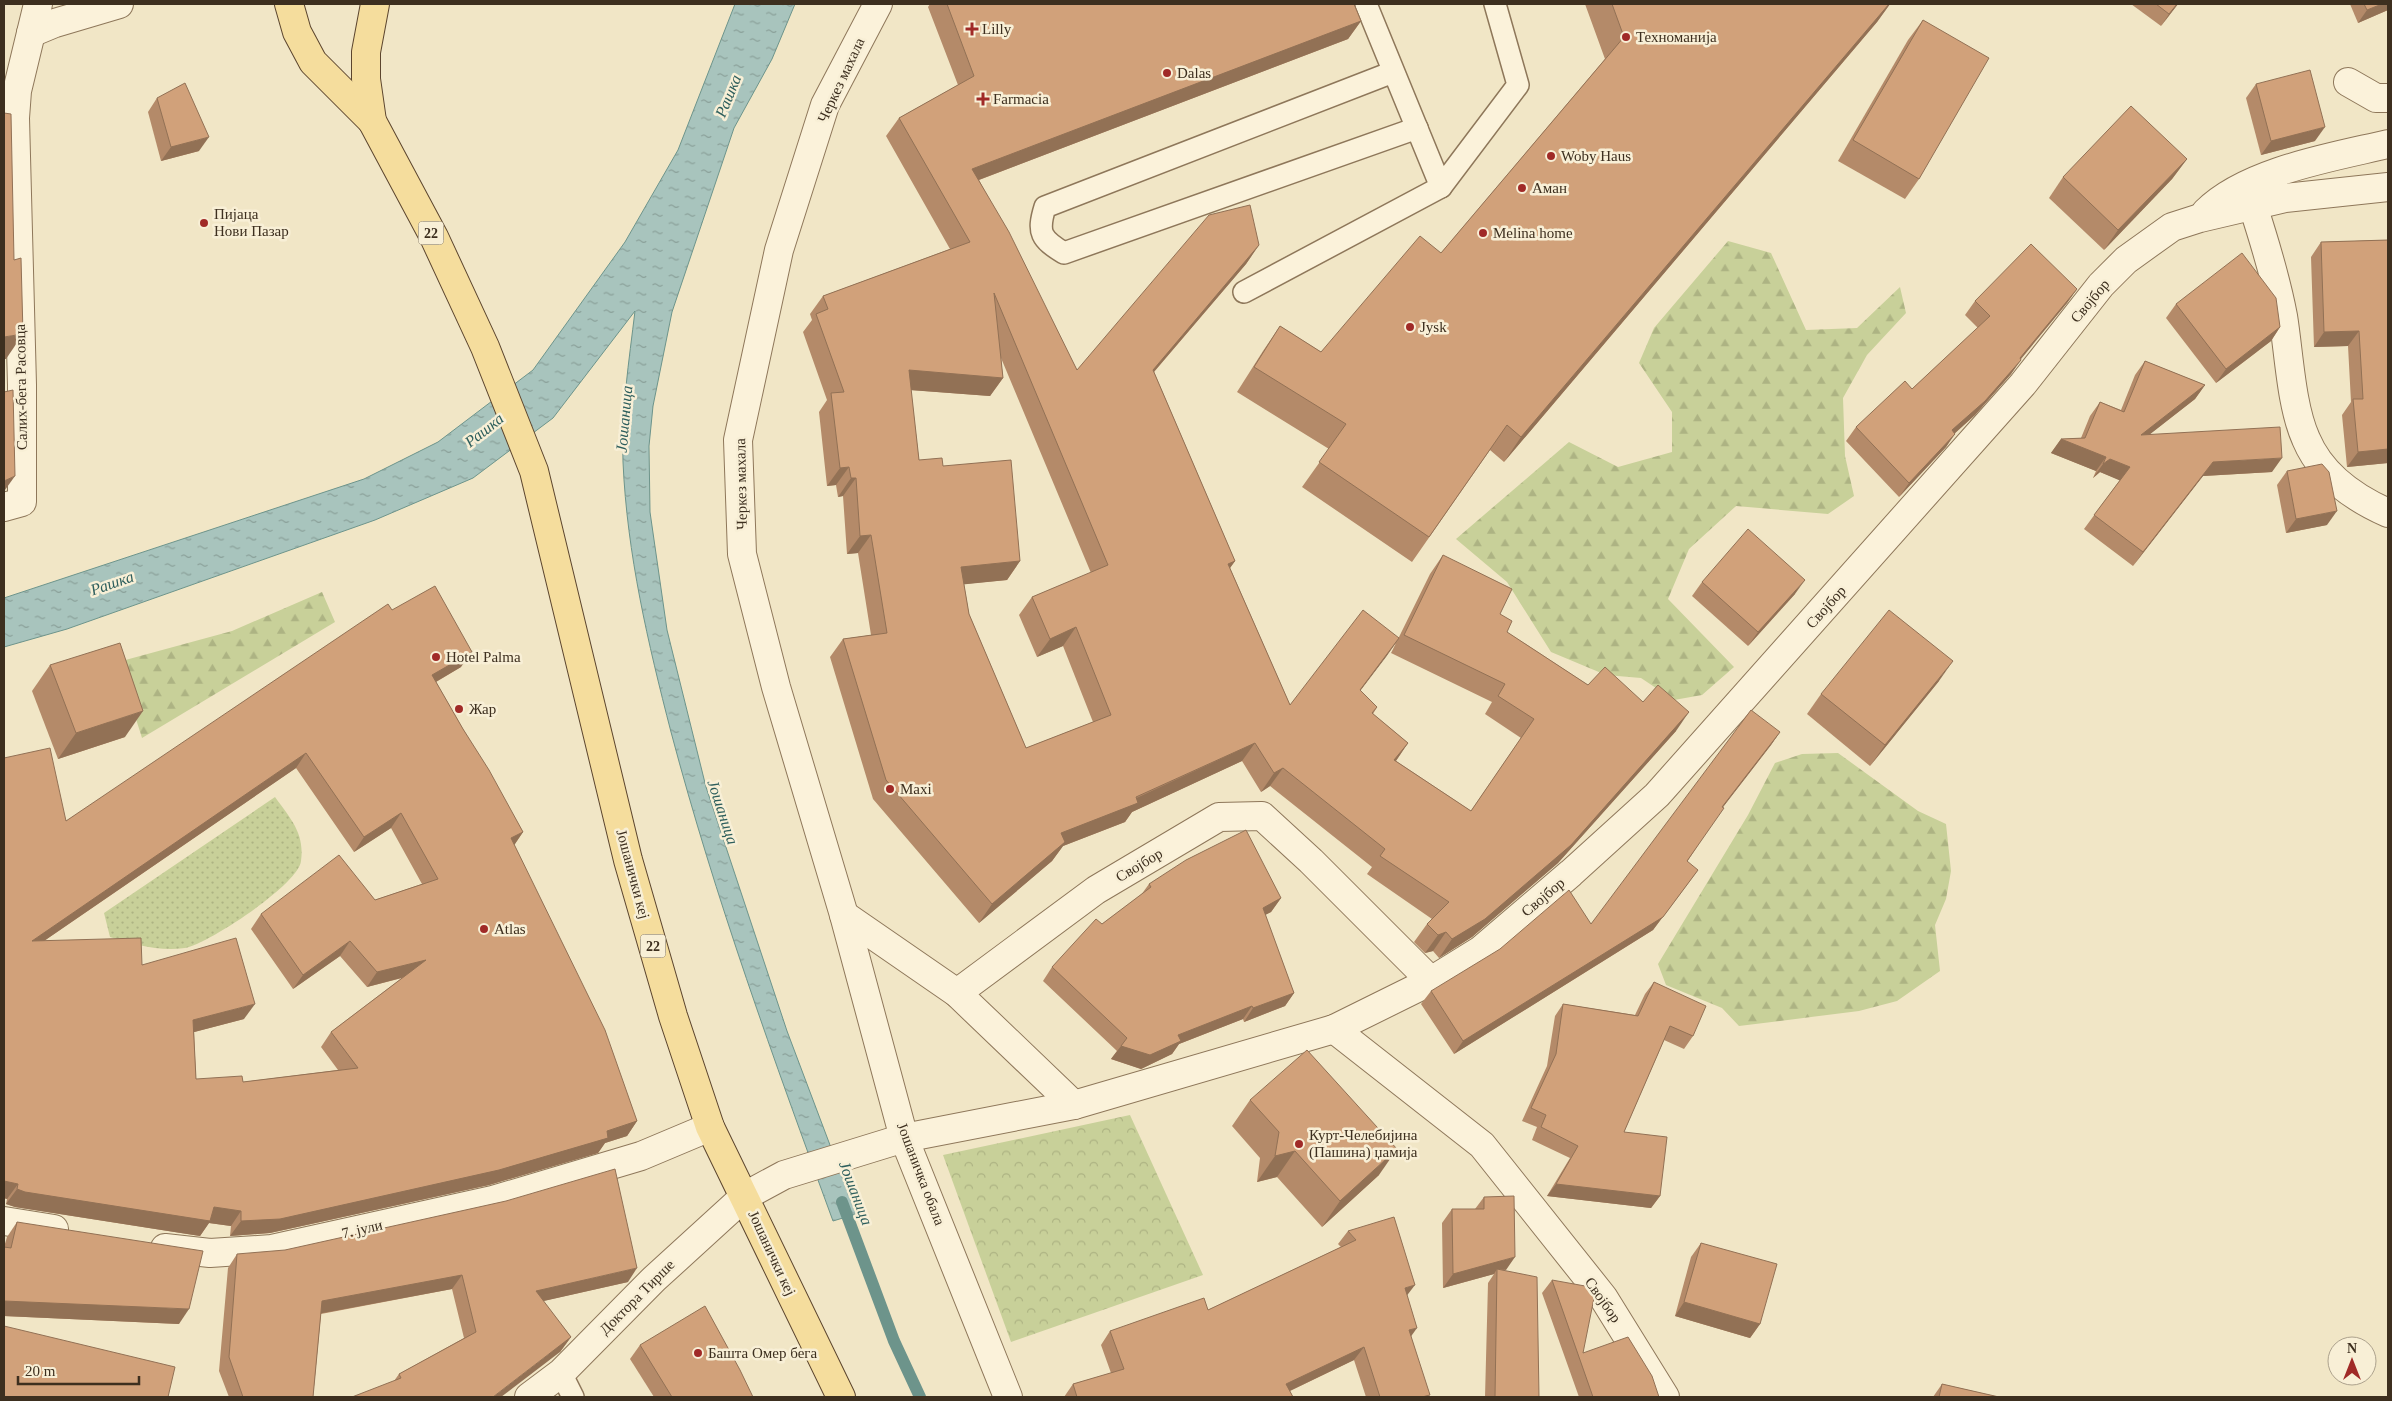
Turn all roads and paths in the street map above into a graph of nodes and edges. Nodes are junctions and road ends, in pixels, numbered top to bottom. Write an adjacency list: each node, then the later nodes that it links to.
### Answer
1 (38, 4): 8 (street, Салих-бега Расовца)
2 (119, 4): 8 (street)
3 (289, 4): 12 (main road, 22)
4 (375, 4): 12 (main road, 22)
5 (878, 4): 22 (street, Черкез махала)
6 (1366, 4): 9 (lane)
7 (1495, 4): 15 (lane)
8 (31, 33): 20 (street, Салих-бега Расовца)
9 (1393, 72): 13 (lane); 13 (lane)
10 (2348, 82): 11 (street)
11 (2388, 98)
12 (372, 121): 27 (main road, Јошанички кеј / 22)
13 (1416, 128): 15 (lane)
14 (2388, 144): 18 (street, Својбор)
15 (1441, 187): 19 (lane)
16 (2388, 187): 17 (street, Својбор)
17 (2253, 206): 18 (street, Својбор); 21 (street)
18 (2200, 218): 23 (street, Својбор)
19 (1244, 292)
20 (13, 505)
21 (2388, 513)
22 (844, 915): 24 (street); 28 (street, Јошаничка обала)
23 (1431, 981): 24 (street, Својбор); 25 (street, Својбор)
24 (957, 993): 26 (street)
25 (1334, 1029): 26 (street, Својбор); 37 (street, Својбор)
26 (1074, 1105): 28 (street, Својбор)
27 (710, 1128): 29 (main road, Јошанички кеј / 22); 32 (street, 7. јули)
28 (904, 1138): 29 (street, Доктора Тирше); 36 (street, Јошаничка обала)
29 (745, 1196): 33 (street, Доктора Тирше); 35 (main road, Јошанички кеј / 22)
30 (4, 1221): 31 (street)
31 (78, 1234)
32 (143, 1244)
33 (567, 1385): 34 (street, Доктора Тирше)
34 (529, 1397)
35 (841, 1397)
36 (1008, 1397)
37 (1665, 1397)

